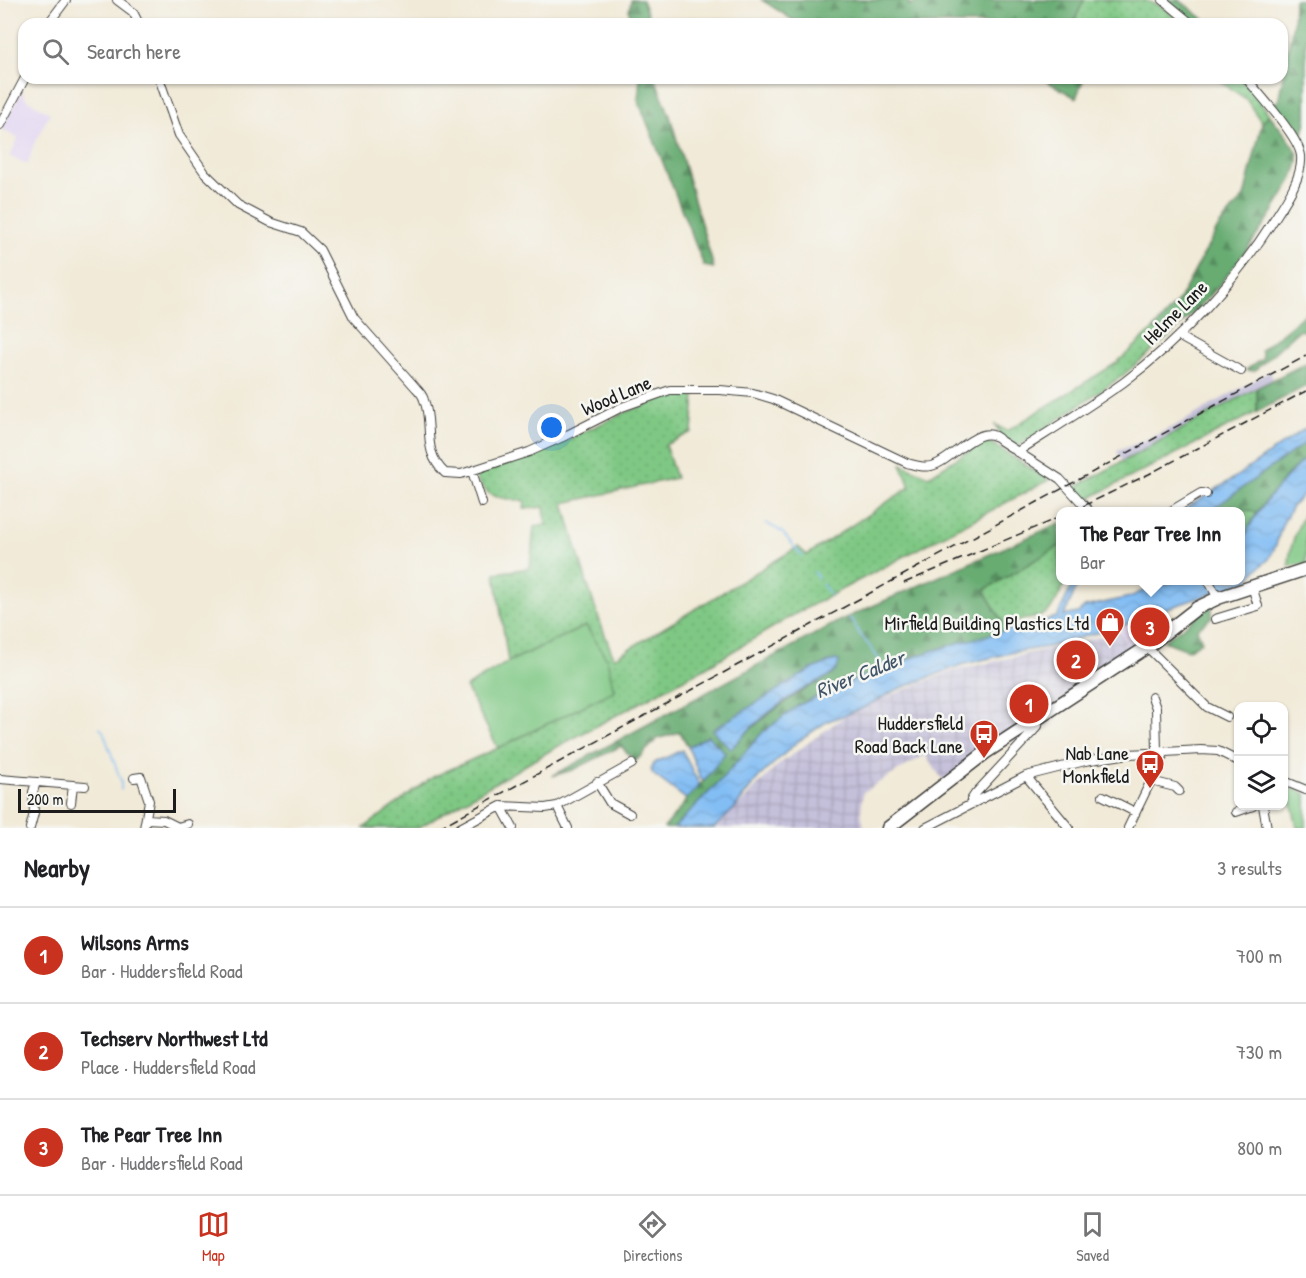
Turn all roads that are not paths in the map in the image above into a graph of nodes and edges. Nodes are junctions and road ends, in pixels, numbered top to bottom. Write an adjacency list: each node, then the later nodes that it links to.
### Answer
1 (66, 0): 4 (street)
2 (117, 0): 5 (street)
3 (1163, 0): 6 (street)
4 (52, 18)
5 (136, 18)
6 (1185, 18)
7 (22, 84): 10 (street)
8 (161, 84): 14 (street, Wood Lane)
9 (1251, 84): 11 (street, Helme Lane)
10 (0, 126)
11 (1178, 336): 12 (street); 13 (street, Helme Lane)
12 (1241, 371)
13 (1017, 452): 14 (street, Wood Lane); 17 (street, Wood Lane)
14 (472, 471): 16 (street)
15 (1206, 494): 18 (street)
16 (482, 503)
17 (1085, 507)
18 (1177, 507)
19 (1306, 569): 21 (highway)
20 (1211, 585): 22 (street)
21 (1252, 586): 22 (highway); 23 (street)
22 (1217, 596): 24 (highway)
23 (1215, 618)
24 (1147, 647): 26 (street); 27 (highway)
25 (1152, 698): 28 (street)
26 (1227, 717)
27 (1036, 720): 44 (street); 59 (highway)
28 (1160, 752): 29 (street); 31 (street); 34 (street)
29 (1234, 759)
30 (632, 764): 36 (street)
31 (1026, 776): 44 (street); 61 (street)
32 (134, 778): 52 (street)
33 (0, 779): 35 (street)
34 (1151, 781): 41 (street); 49 (street)
35 (36, 782): 38 (street); 54 (street)
36 (597, 782): 46 (street); 51 (street)
37 (1288, 783): 40 (street)
38 (73, 785): 39 (street); 43 (street)
39 (85, 786)
40 (1306, 790)
41 (1179, 791)
42 (1103, 796): 49 (street)
43 (71, 803)
44 (972, 804): 60 (street)
45 (501, 806): 46 (street); 56 (street); 57 (street)
46 (557, 806): 58 (street)
47 (1242, 810): 50 (street)
48 (1264, 810): 63 (street)
49 (1136, 812): 62 (street)
50 (1236, 812)
51 (630, 814)
52 (147, 819): 53 (street); 55 (street)
53 (188, 824)
54 (30, 828)
55 (144, 828)
56 (460, 828)
57 (513, 828)
58 (568, 828)
59 (888, 828)
60 (925, 828)
61 (1068, 828)
62 (1128, 828)
63 (1267, 828)

